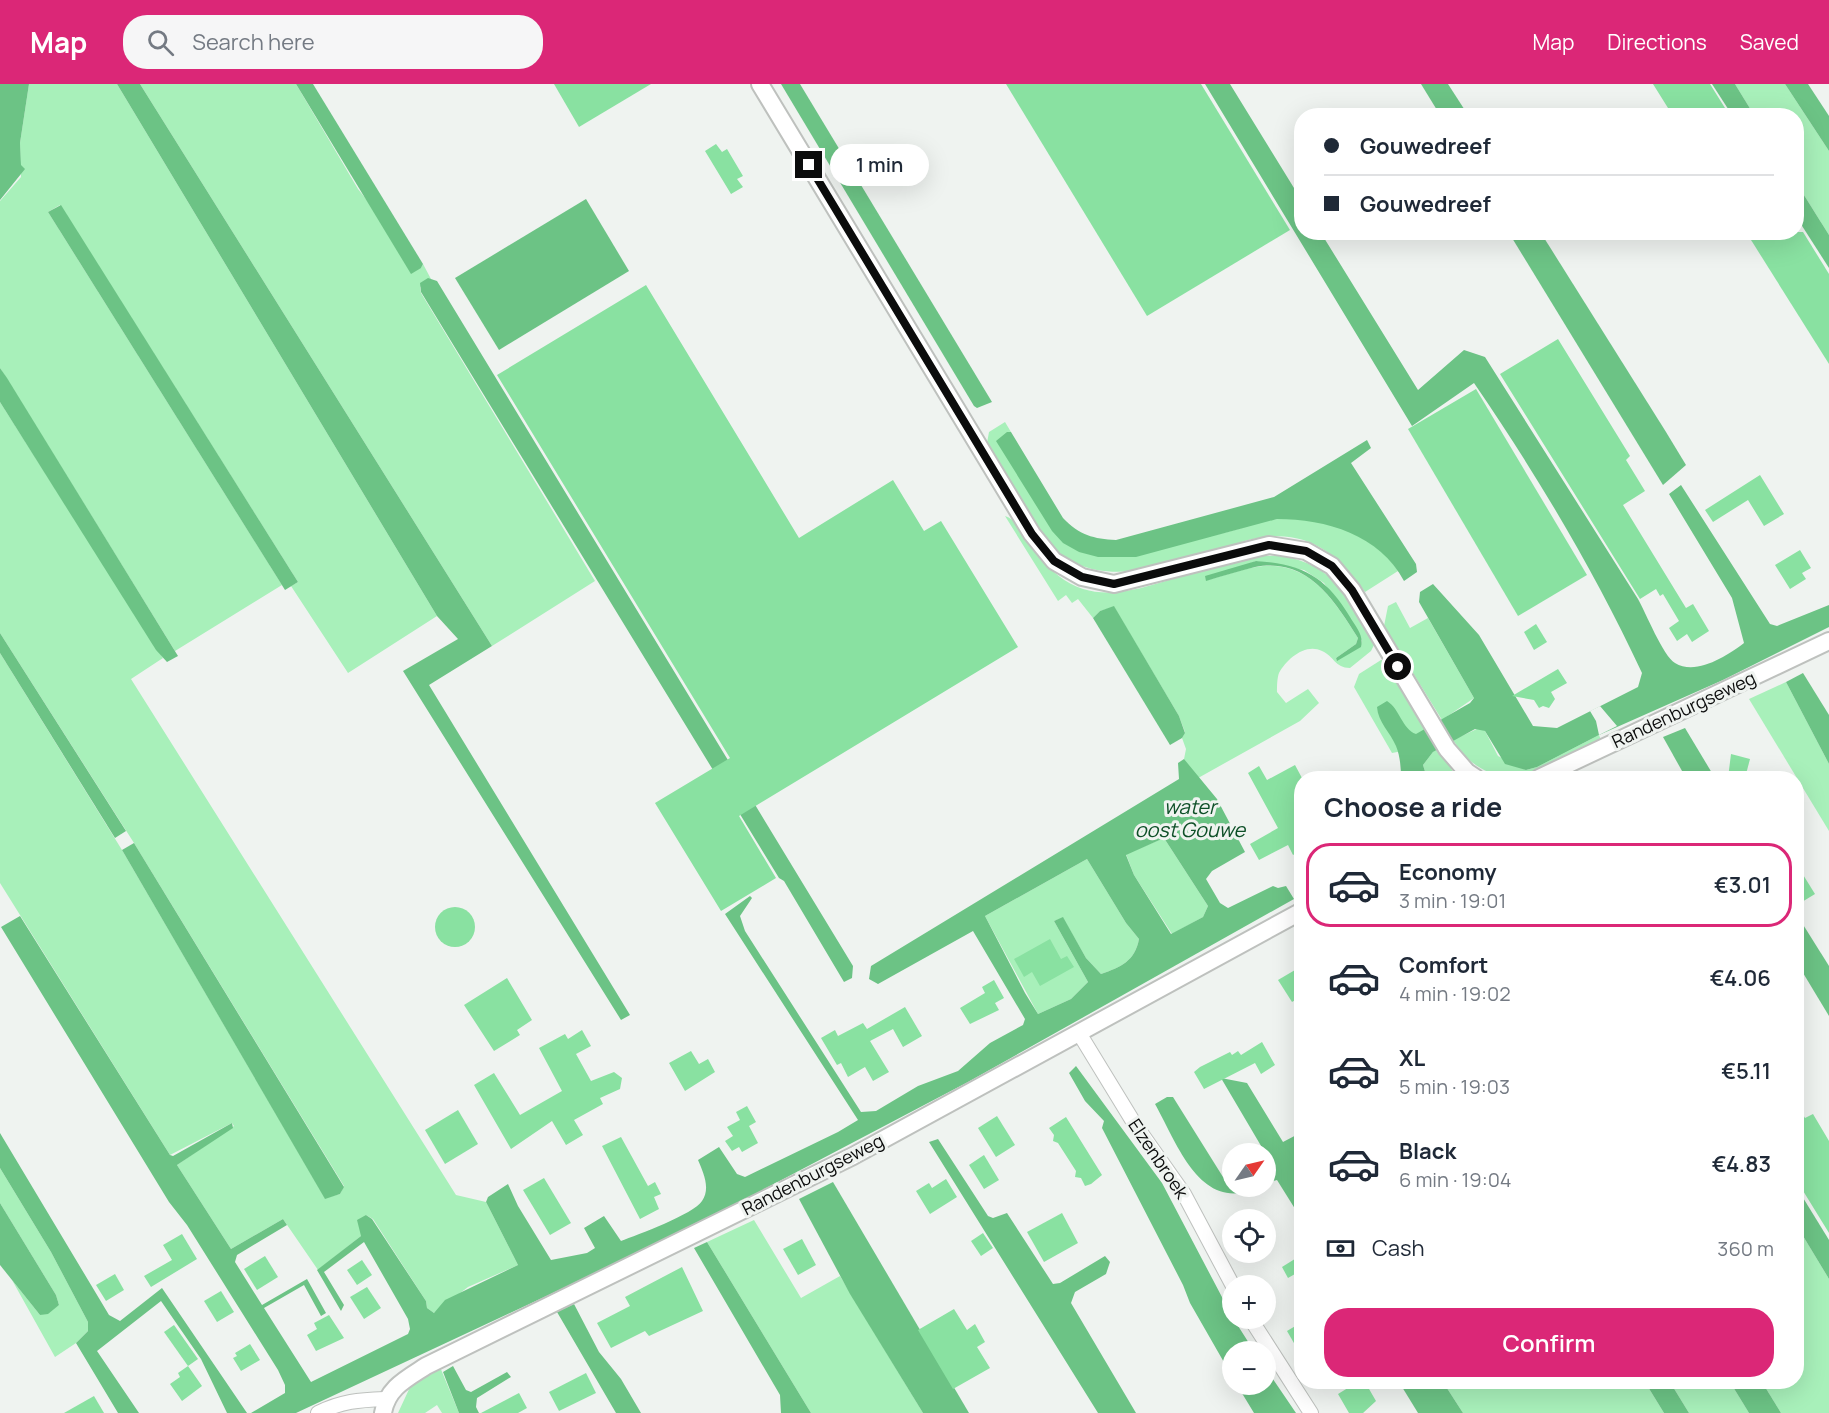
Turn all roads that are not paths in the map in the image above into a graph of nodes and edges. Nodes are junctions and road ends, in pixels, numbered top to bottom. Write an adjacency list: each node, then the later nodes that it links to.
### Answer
1 (760, 84): 3 (street)
2 (1829, 641): 4 (street, Randenburgseweg)
3 (1466, 771)
4 (1554, 771)
5 (1294, 915): 6 (street, Randenburgseweg)
6 (1079, 1033): 7 (street, Elzenbroek); 11 (street, Randenburgseweg)
7 (1227, 1275)
8 (1257, 1329): 9 (street)
9 (1294, 1387)
10 (1296, 1389): 13 (street)
11 (384, 1406): 12 (street, Randenburgseweg)
12 (318, 1413)
13 (1311, 1413)

